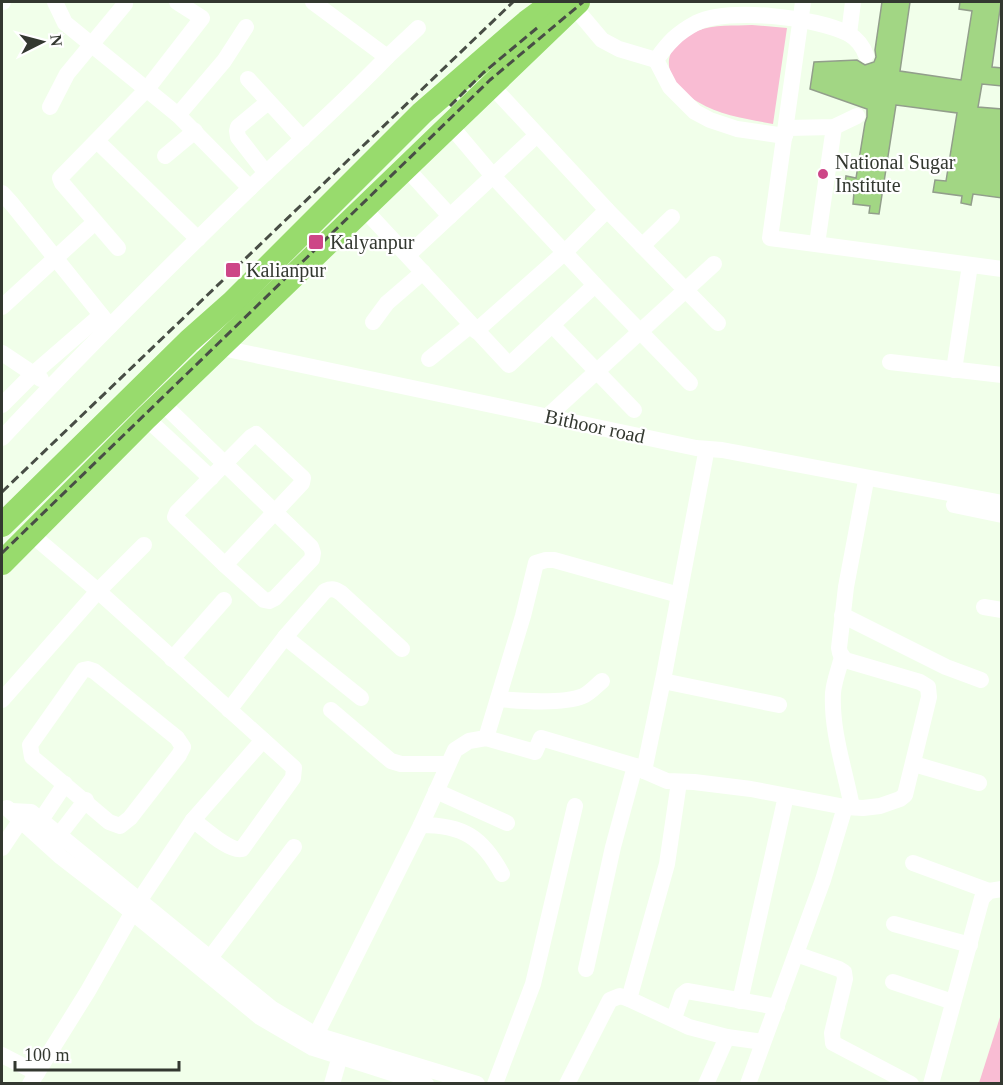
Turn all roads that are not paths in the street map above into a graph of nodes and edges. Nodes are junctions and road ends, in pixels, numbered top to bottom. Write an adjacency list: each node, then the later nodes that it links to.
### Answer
1 (55, 2): 12 (street)
2 (177, 2): 18 (street)
3 (313, 2): 14 (street)
4 (803, 2): 8 (street)
5 (853, 2): 11 (street)
6 (569, 3): 15 (street); 17 (highway); 61 (highway)
7 (125, 4): 12 (street)
8 (801, 19): 11 (street); 15 (street); 27 (street)
9 (246, 27): 21 (street)
10 (418, 28): 14 (street)
11 (849, 34): 13 (street)
12 (93, 46): 18 (street); 20 (street)
13 (867, 55)
14 (387, 57): 28 (street)
15 (656, 60): 27 (street)
16 (248, 79): 19 (street)
17 (491, 85): 23 (highway); 26 (street)
18 (147, 89): 21 (street); 29 (street)
19 (268, 102): 28 (street); 32 (street)
20 (50, 107)
21 (178, 115): 25 (street)
22 (857, 116): 24 (street)
23 (450, 125): 31 (highway); 33 (street)
24 (834, 127): 27 (street); 42 (street)
25 (195, 131): 30 (street); 34 (street)
26 (537, 135): 33 (street); 37 (street)
27 (785, 136): 42 (street)
28 (303, 139): 32 (street)
29 (97, 141): 40 (street); 41 (street)
30 (165, 156)
31 (406, 168): 36 (highway); 38 (street)
32 (266, 173): 34 (street)
33 (493, 176): 38 (street); 45 (street)
34 (250, 188): 41 (street)
35 (2, 193): 47 (street)
36 (363, 209): 46 (street); 62 (highway)
37 (608, 210): 43 (street); 45 (street)
38 (450, 216): 46 (street)
39 (672, 217): 43 (street)
40 (95, 222): 44 (street); 47 (street)
41 (198, 239): 55 (street)
42 (817, 244): 49 (street)
43 (642, 246): 53 (street)
44 (118, 248)
45 (564, 253): 52 (street); 59 (street)
46 (408, 255): 51 (street)
47 (56, 258): 54 (street); 55 (street)
48 (714, 264): 53 (street)
49 (970, 264): 50 (street); 66 (street)
50 (1002, 269)
51 (423, 272): 56 (street); 59 (street)
52 (595, 285): 58 (street); 60 (street)
53 (686, 291): 57 (street); 60 (street)
54 (2, 307)
55 (105, 321): 68 (street); 71 (street)
56 (373, 322)
57 (717, 323)
58 (553, 326): 59 (street); 67 (street)
59 (474, 328): 64 (street)
60 (641, 331): 67 (street); 70 (street)
61 (189, 341): 62 (street, Bithoor road); 84 (highway)
62 (220, 348): 73 (highway); 75 (street, Bithoor road)
63 (2, 353): 68 (street)
64 (429, 358)
65 (890, 362): 66 (street)
66 (954, 370): 69 (street)
67 (596, 371): 74 (street); 75 (street)
68 (33, 374): 71 (street); 72 (street)
69 (1002, 375)
70 (690, 383)
71 (51, 386): 76 (street)
72 (2, 405)
73 (154, 410): 78 (street); 79 (street); 85 (highway)
74 (634, 410)
75 (548, 416): 77 (street, Bithoor road)
76 (2, 438)
77 (701, 451): 80 (street); 81 (street, Bithoor road); 90 (street)
78 (224, 464): 79 (street); 82 (street); 82 (street)
79 (211, 478): 88 (street)
80 (865, 486): 83 (street); 94 (street)
81 (1002, 503)
82 (274, 511): 88 (street); 88 (street)
83 (1002, 515)
84 (2, 525)
85 (31, 534): 87 (highway); 89 (street)
86 (144, 545): 89 (street)
87 (2, 563)
88 (225, 565)
89 (98, 591): 98 (street); 104 (street)
90 (678, 595): 101 (street); 103 (street)
91 (224, 600): 98 (street)
92 (984, 607): 93 (street)
93 (1002, 610)
94 (842, 615): 97 (street); 99 (street)
95 (285, 637): 96 (street); 102 (street); 106 (street)
96 (402, 649)
97 (842, 657): 111 (street); 120 (street)
98 (172, 658): 106 (street)
99 (981, 680)
100 (602, 681): 103 (street)
101 (663, 681): 105 (street); 112 (street)
102 (361, 698)
103 (498, 699): 108 (street)
104 (2, 700)
105 (779, 705)
106 (229, 710): 109 (street)
107 (331, 710): 110 (street)
108 (486, 738): 110 (street); 112 (street)
109 (263, 740): 123 (street); 123 (street)
110 (447, 764): 116 (street)
111 (914, 764): 114 (street); 120 (street)
112 (640, 769): 113 (street); 137 (street)
113 (680, 783): 117 (street); 139 (street)
114 (979, 783)
115 (65, 784): 118 (street); 118 (street); 122 (street)
116 (436, 791): 124 (street); 125 (street)
117 (786, 796): 120 (street); 140 (street)
118 (86, 800): 126 (street)
119 (575, 806): 154 (street)
120 (849, 807): 135 (street)
121 (11, 812): 122 (street); 128 (street); 132 (street)
122 (41, 820): 126 (street)
123 (193, 820): 132 (street)
124 (507, 822)
125 (422, 825): 130 (street); 144 (street)
126 (59, 835): 132 (street)
127 (294, 847): 136 (street)
128 (2, 848)
129 (913, 863): 131 (street)
130 (502, 874)
131 (996, 890): 134 (street)
132 (136, 907): 136 (street); 148 (street); 150 (street)
133 (894, 924): 134 (street)
134 (970, 945): 141 (street)
135 (796, 954): 142 (street); 158 (street)
136 (210, 958): 144 (street)
137 (586, 969)
138 (893, 982): 141 (street)
139 (629, 999): 143 (street); 155 (street)
140 (740, 1001): 142 (street); 143 (street)
141 (952, 1002): 159 (street)
142 (777, 1007): 146 (street)
143 (674, 1018): 145 (street)
144 (316, 1035): 153 (street)
145 (727, 1037): 146 (street); 156 (street)
146 (763, 1042): 157 (street)
147 (2, 1055): 150 (street)
148 (340, 1056): 149 (street); 151 (street)
149 (379, 1076): 152 (street)
150 (34, 1078)
151 (332, 1083)
152 (426, 1083)
153 (477, 1083)
154 (495, 1083)
155 (567, 1083)
156 (706, 1083)
157 (748, 1083)
158 (911, 1083)
159 (931, 1083)

